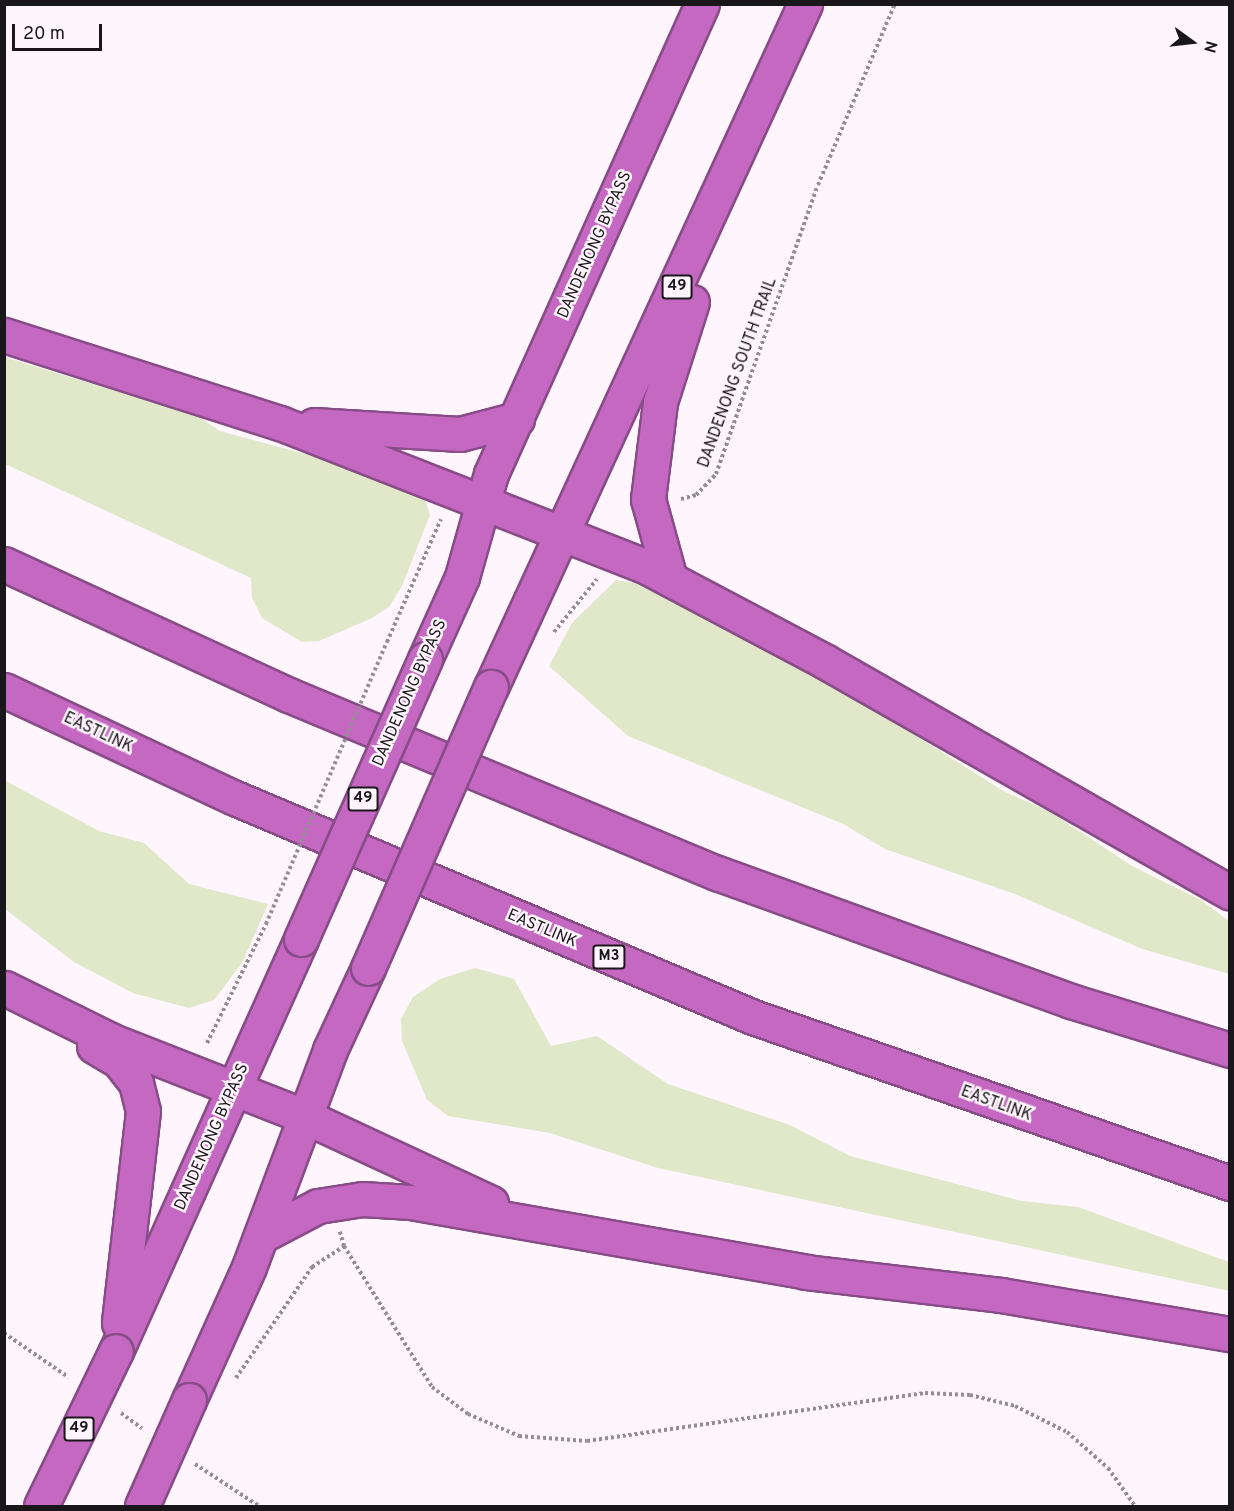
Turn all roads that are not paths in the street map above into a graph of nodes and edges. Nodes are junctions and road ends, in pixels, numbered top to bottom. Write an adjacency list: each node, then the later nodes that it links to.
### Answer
1 (702, 4): 5 (highway, DANDENONG BYPASS / 49)
2 (805, 4): 3 (highway, 49)
3 (789, 40): 8 (highway, 49); 10 (highway)
4 (4, 335): 6 (highway)
5 (517, 418): 6 (highway); 7 (highway, DANDENONG BYPASS / 49)
6 (280, 423): 7 (highway)
7 (483, 503): 8 (highway); 15 (highway, DANDENONG BYPASS / 49, bridge)
8 (562, 533): 10 (highway); 16 (highway, 49, bridge)
9 (4, 564): 14 (highway)
10 (670, 579): 12 (highway)
11 (4, 690): 17 (highway, EASTLINK / M3)
12 (1230, 892)
13 (5, 988): 15 (highway); 21 (highway)
14 (1230, 1050)
15 (235, 1088): 16 (highway); 21 (highway, DANDENONG BYPASS / 49)
16 (306, 1117): 18 (highway); 19 (highway, 49)
17 (1230, 1183)
18 (529, 1221): 19 (highway); 20 (highway)
19 (261, 1236): 23 (highway, 49, bridge)
20 (1230, 1334)
21 (116, 1351): 22 (highway, DANDENONG BYPASS / 49, bridge)
22 (41, 1506)
23 (142, 1506)

